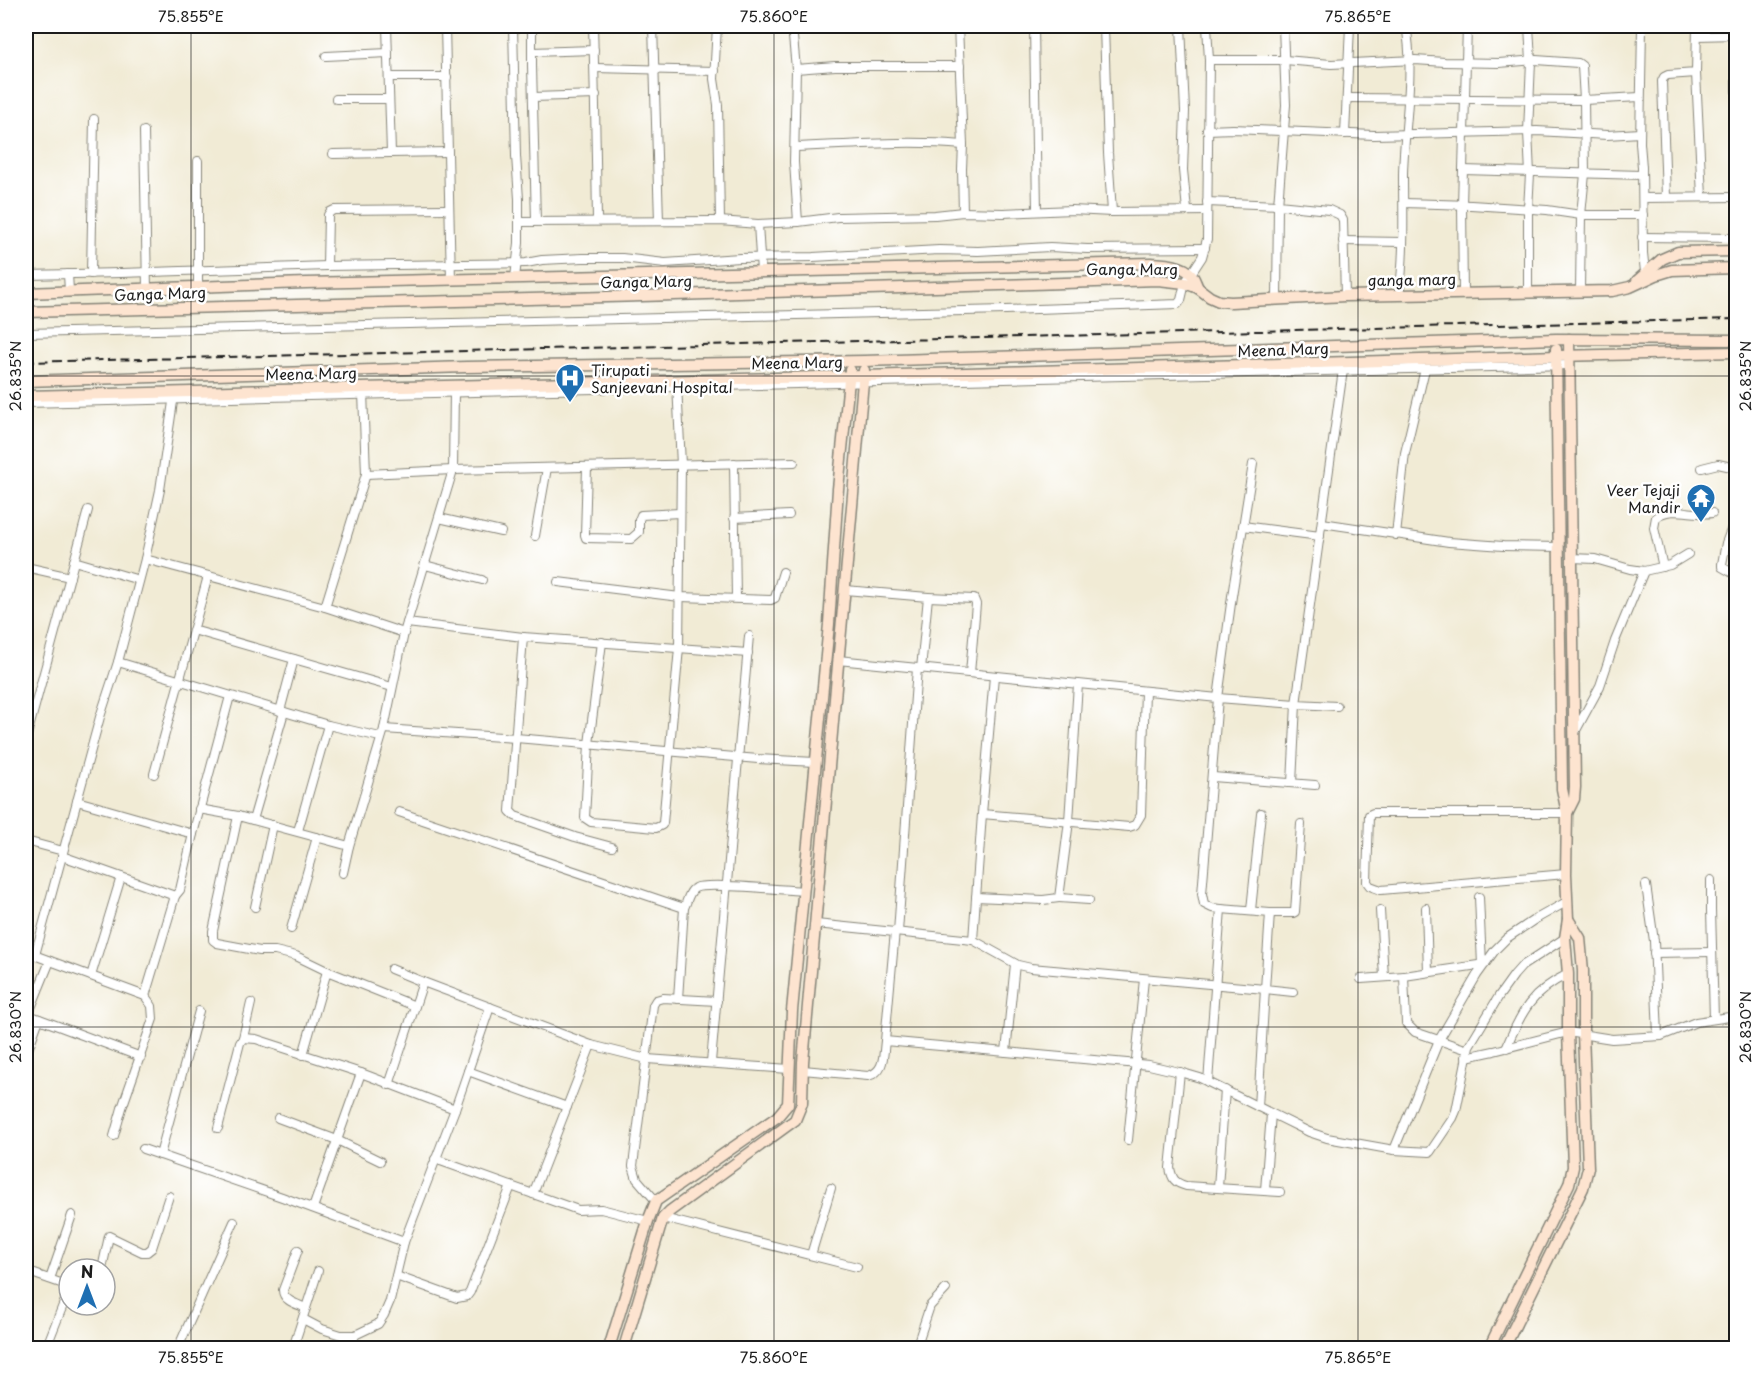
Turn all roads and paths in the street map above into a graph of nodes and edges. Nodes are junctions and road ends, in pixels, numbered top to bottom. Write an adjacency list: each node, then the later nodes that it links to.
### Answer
1 (387, 26): 26 (street)
2 (445, 26): 41 (street)
3 (513, 26): 94 (street)
4 (532, 26): 25 (street)
5 (593, 26): 23 (street)
6 (653, 26): 37 (street)
7 (717, 26): 38 (street)
8 (792, 26): 36 (street)
9 (958, 26): 34 (street)
10 (1034, 26): 84 (street)
11 (1104, 26): 87 (street)
12 (1181, 26): 83 (street)
13 (1207, 26): 28 (street)
14 (1283, 26): 29 (street)
15 (1350, 26): 33 (street)
16 (1406, 26): 30 (street)
17 (1467, 26): 32 (street)
18 (1529, 26): 31 (street)
19 (1642, 26): 45 (street)
20 (1697, 26): 22 (street)
21 (1737, 35): 22 (street)
22 (1697, 36): 39 (street)
23 (594, 50): 25 (street); 35 (street)
24 (1737, 50): 42 (street)
25 (532, 52): 44 (street)
26 (388, 53): 27 (street); 40 (street)
27 (326, 56)
28 (1209, 60): 29 (street); 54 (street)
29 (1285, 60): 33 (street); 56 (street)
30 (1409, 60): 32 (street); 33 (street); 47 (street)
31 (1531, 61): 32 (street); 51 (street); 52 (street)
32 (1467, 62): 50 (street)
33 (1348, 63): 46 (street)
34 (960, 66): 36 (street); 63 (street)
35 (594, 68): 37 (street); 43 (street)
36 (796, 69): 64 (street)
37 (654, 70): 38 (street); 92 (street)
38 (715, 71): 93 (street)
39 (1696, 73): 73 (street); 74 (street)
40 (388, 77): 41 (street); 49 (street)
41 (447, 77): 65 (street)
42 (1737, 91)
43 (596, 95): 44 (street); 90 (street)
44 (533, 96): 91 (street)
45 (1640, 97): 52 (street); 60 (street)
46 (1347, 98): 47 (street); 61 (street)
47 (1407, 98): 50 (street); 62 (street)
48 (336, 99): 49 (street)
49 (389, 99): 66 (street)
50 (1465, 99): 51 (street); 58 (street)
51 (1529, 99): 52 (street); 57 (street)
52 (1584, 99): 59 (street)
53 (94, 119): 113 (street)
54 (1207, 130): 56 (street); 77 (street)
55 (144, 131): 109 (street)
56 (1283, 131): 61 (street); 79 (street)
57 (1528, 132): 58 (street); 59 (street); 70 (street)
58 (1463, 133): 62 (street); 69 (street)
59 (1585, 133): 60 (street); 71 (street)
60 (1640, 133): 72 (street)
61 (1345, 134): 62 (street)
62 (1406, 135): 78 (street)
63 (963, 145): 64 (street); 86 (street)
64 (795, 147): 95 (street)
65 (448, 152): 66 (street); 81 (street)
66 (391, 153): 67 (street)
67 (333, 154)
68 (198, 161): 108 (street)
69 (1463, 170): 70 (street); 80 (street)
70 (1530, 172): 71 (street); 82 (street)
71 (1585, 174): 72 (street); 88 (street)
72 (1642, 175): 76 (street)
73 (1666, 197): 74 (street); 76 (street)
74 (1702, 197): 75 (street)
75 (1737, 197)
76 (1643, 198): 89 (street)
77 (1207, 202): 79 (street); 85 (street)
78 (1404, 203): 80 (street); 100 (street)
79 (1278, 204): 99 (street); 128 (street)
80 (1462, 204): 82 (street); 125 (street)
81 (449, 209): 105 (street); 106 (street)
82 (1528, 209): 88 (street); 123 (street)
83 (1187, 210): 85 (street); 87 (street)
84 (1037, 211): 86 (street); 87 (street)
85 (1207, 211): 101 (street)
86 (963, 212): 95 (street)
87 (1112, 212)
88 (1581, 215): 89 (street); 122 (street)
89 (1643, 215): 97 (street)
90 (597, 220): 91 (street); 92 (street)
91 (536, 221): 94 (street)
92 (659, 221): 93 (street)
93 (720, 221): 96 (street)
94 (519, 222): 104 (street)
95 (798, 222): 96 (street)
96 (758, 224): 103 (street)
97 (1642, 237): 98 (street); 114 (street)
98 (1737, 238)
99 (1343, 242): 100 (street); 127 (street)
100 (1402, 242): 126 (street)
101 (1205, 248): 103 (street); 116 (street)
102 (1737, 251): 114 (street, ganga marg)
103 (760, 258): 104 (street); 110 (street)
104 (517, 262): 105 (street); 115 (street)
105 (450, 265): 106 (street); 117 (street)
106 (327, 266): 108 (street)
107 (1737, 268): 114 (street, ganga marg)
108 (198, 270): 109 (street); 118 (street)
109 (146, 272): 113 (street); 120 (street)
110 (761, 272): 115 (street, Ganga Marg); 116 (street, Ganga Marg)
111 (26, 274): 112 (street)
112 (68, 274): 113 (street); 121 (street)
113 (91, 274)
114 (1646, 275): 122 (street, ganga marg)
115 (515, 278): 117 (street, Ganga Marg)
116 (1188, 278): 119 (street, Ganga Marg); 129 (street, Ganga Marg); 130 (street)
117 (451, 280): 118 (street, Ganga Marg)
118 (198, 287): 120 (street, Ganga Marg)
119 (1198, 288): 128 (street, ganga marg)
120 (147, 289): 121 (street, Ganga Marg)
121 (69, 291): 124 (street, Ganga Marg)
122 (1580, 291): 123 (street, ganga marg)
123 (1528, 292): 125 (street, ganga marg)
124 (26, 293)
125 (1463, 294): 126 (street, ganga marg)
126 (1399, 295): 127 (street, ganga marg)
127 (1345, 296): 128 (street, ganga marg)
128 (1277, 300)
129 (26, 312)
130 (26, 333)
131 (1556, 339): 132 (street, Meena Marg); 134 (street, Meena Marg); 138 (street)
132 (1569, 339): 133 (street, Meena Marg); 139 (street)
133 (1737, 340)
134 (1344, 345): 137 (street, Meena Marg); 141 (street)
135 (1737, 352): 139 (street, Meena Marg)
136 (850, 361): 137 (street, Meena Marg); 140 (street, Meena Marg); 145 (street)
137 (864, 361): 146 (street)
138 (1557, 361): 139 (street, Meena Marg); 141 (street, Meena Marg); 143 (street); 177 (street)
139 (1570, 361): 179 (street)
140 (676, 365): 142 (street, Meena Marg); 148 (street)
141 (1344, 367): 143 (street); 146 (street, Meena Marg); 171 (street)
142 (454, 368): 144 (street, Meena Marg); 149 (street)
143 (1425, 369): 174 (street)
144 (362, 371): 147 (street, Meena Marg); 150 (street)
145 (849, 380): 146 (street, Meena Marg); 148 (street, Meena Marg); 229 (street)
146 (863, 380): 193 (street)
147 (26, 381)
148 (677, 384): 149 (street, Meena Marg); 157 (street)
149 (454, 389): 150 (street, Meena Marg); 162 (street)
150 (363, 391): 152 (street, Meena Marg); 163 (street)
151 (26, 396): 152 (street, Meena Marg)
152 (174, 396): 153 (street); 180 (street)
153 (26, 403)
154 (794, 462): 155 (street)
155 (734, 463): 157 (street); 170 (street)
156 (1252, 464): 172 (street)
157 (681, 465): 158 (street); 165 (street)
158 (587, 467): 159 (street); 165 (street)
159 (547, 468): 162 (street); 175 (street)
160 (1702, 468): 161 (street)
161 (1737, 468)
162 (453, 470): 163 (street); 169 (street)
163 (366, 474): 197 (street)
164 (88, 510): 181 (street)
165 (680, 513): 194 (street)
166 (1712, 513): 184 (street)
167 (789, 515): 170 (street)
168 (1737, 517): 187 (street)
169 (439, 518): 173 (street); 182 (street)
170 (734, 518): 196 (street)
171 (1322, 523): 174 (street); 176 (street)
172 (1243, 526): 176 (street); 217 (street)
173 (501, 532)
174 (1396, 535): 177 (street)
175 (535, 536)
176 (1320, 537): 218 (street)
177 (1559, 547): 238 (street)
178 (1688, 554): 184 (street)
179 (1572, 558): 185 (street); 223 (street)
180 (145, 559): 188 (street); 190 (street)
181 (74, 561): 189 (street); 190 (street)
182 (425, 565): 191 (street); 198 (street)
183 (26, 567): 189 (street)
184 (1663, 567): 185 (street)
185 (1644, 571): 223 (street)
186 (783, 572): 196 (street)
187 (1737, 574)
188 (208, 576): 197 (street); 199 (street)
189 (70, 577): 225 (street)
190 (139, 580): 208 (street)
191 (482, 580)
192 (558, 582): 194 (street)
193 (844, 590): 195 (street); 207 (street)
194 (680, 597): 196 (street); 204 (street)
195 (928, 597): 209 (street); 210 (street)
196 (736, 598)
197 (325, 607): 200 (street)
198 (407, 623): 200 (street); 202 (street)
199 (193, 630): 206 (street); 212 (street)
200 (404, 633): 214 (street)
201 (749, 636): 205 (street)
202 (523, 637): 203 (street); 224 (street)
203 (602, 642): 204 (street); 226 (street)
204 (679, 648): 205 (street); 227 (street)
205 (748, 653): 228 (street)
206 (294, 658): 214 (street); 220 (street)
207 (838, 660): 209 (street); 273 (street)
208 (118, 662): 212 (street); 234 (street)
209 (919, 668): 210 (street); 275 (street)
210 (970, 673): 211 (street)
211 (994, 676): 213 (street); 239 (street)
212 (179, 681): 216 (street); 230 (street)
213 (1078, 684): 215 (street); 242 (street)
214 (392, 687): 222 (street)
215 (1145, 691): 217 (street); 242 (street)
216 (230, 696): 220 (street); 235 (street)
217 (1218, 698): 218 (street); 231 (street)
218 (1296, 704): 219 (street); 232 (street)
219 (1337, 705)
220 (282, 712): 221 (street); 241 (street)
221 (328, 725): 222 (street); 245 (street)
222 (382, 733): 224 (street); 249 (street)
223 (1574, 734): 238 (street)
224 (516, 738): 226 (street); 250 (street)
225 (26, 740)
226 (590, 744): 227 (street); 227 (street)
227 (669, 751): 228 (street)
228 (739, 757): 229 (street); 257 (street)
229 (815, 762): 258 (street)
230 (154, 774)
231 (1213, 777): 232 (street); 268 (street)
232 (1293, 783): 233 (street)
233 (1315, 784)
234 (77, 801): 246 (street); 251 (street)
235 (199, 810): 240 (street); 246 (street)
236 (399, 812): 266 (street)
237 (1261, 813): 269 (street)
238 (1567, 813): 253 (street); 253 (street)
239 (982, 814): 242 (street); 260 (street)
240 (238, 816): 241 (street); 286 (street)
241 (253, 820): 244 (street)
242 (1069, 821): 262 (street)
243 (1301, 824): 271 (street)
244 (273, 825): 245 (street); 265 (street)
245 (298, 831): 247 (street)
246 (193, 834): 259 (street)
247 (317, 837): 249 (street); 274 (street)
248 (26, 841): 251 (street)
249 (349, 846): 252 (street)
250 (612, 847)
251 (63, 853): 254 (street); 281 (street)
252 (343, 873)
253 (1566, 874): 264 (street)
254 (121, 877): 259 (street); 289 (street)
255 (1711, 880): 279 (street)
256 (1646, 885): 280 (street)
257 (728, 886): 258 (street); 266 (street); 300 (street)
258 (803, 891): 325 (street)
259 (175, 896): 298 (street)
260 (976, 897): 262 (street); 277 (street)
261 (1479, 897): 284 (street)
262 (1059, 898): 263 (street)
263 (1089, 900)
264 (1568, 901): 272 (street); 284 (street)
265 (255, 908)
266 (684, 908): 299 (street)
267 (1426, 908): 287 (street)
268 (1221, 909): 269 (street); 295 (street)
269 (1251, 910): 271 (street)
270 (1380, 910): 291 (street)
271 (1270, 913): 296 (street)
272 (1568, 919): 276 (street); 310 (street)
273 (816, 924): 275 (street); 326 (street)
274 (291, 929)
275 (896, 931): 277 (street); 314 (street)
276 (1565, 938): 288 (street); 318 (street)
277 (973, 940): 283 (street)
278 (26, 952): 281 (street)
279 (1712, 952): 280 (street); 308 (street)
280 (1654, 953): 311 (street)
281 (35, 955): 282 (street)
282 (50, 961): 289 (street); 305 (street)
283 (1015, 964): 292 (street); 317 (street)
284 (1483, 964): 287 (street); 313 (street)
285 (391, 969): 294 (street)
286 (327, 971): 302 (street); 319 (street)
287 (1428, 972): 290 (street)
288 (1568, 974): 309 (street); 316 (street)
289 (91, 976): 298 (street)
290 (1404, 976): 291 (street); 313 (street)
291 (1384, 977): 293 (street)
292 (1144, 979): 295 (street); 324 (street)
293 (1362, 979)
294 (423, 982): 302 (street); 303 (street)
295 (1214, 985): 296 (street); 330 (street)
296 (1265, 989): 297 (street); 334 (street)
297 (1293, 992)
298 (145, 996): 321 (street)
299 (678, 999): 300 (street); 322 (street)
300 (717, 1001): 323 (street)
301 (251, 1003): 312 (street)
302 (415, 1006): 331 (street)
303 (490, 1007): 315 (street); 327 (street)
304 (199, 1011): 344 (street)
305 (27, 1014): 307 (street)
306 (1737, 1016): 308 (street)
307 (39, 1019): 320 (street); 321 (street)
308 (1714, 1019): 311 (street)
309 (1568, 1032): 310 (street); 316 (street); 384 (street)
310 (1583, 1033): 311 (street); 385 (street)
311 (1658, 1036)
312 (243, 1038): 319 (street); 338 (street)
313 (1439, 1040): 318 (street); 343 (street)
314 (885, 1041): 317 (street); 326 (street)
315 (591, 1045): 322 (street); 333 (street)
316 (1506, 1048): 318 (street)
317 (1006, 1052): 324 (street)
318 (1467, 1053): 343 (street)
319 (303, 1054): 329 (street)
320 (26, 1055)
321 (141, 1057): 339 (street)
322 (647, 1059): 323 (street); 354 (street)
323 (711, 1062): 325 (street)
324 (1136, 1064): 328 (street); 341 (street)
325 (789, 1069): 326 (street); 354 (street)
326 (803, 1070): 357 (street)
327 (468, 1071): 333 (street); 335 (street)
328 (1180, 1072): 330 (street); 348 (street)
329 (361, 1073): 331 (street); 340 (street)
330 (1208, 1082): 332 (street)
331 (389, 1085): 335 (street)
332 (1225, 1090): 334 (street); 348 (street)
333 (567, 1107): 352 (street)
334 (1258, 1107): 336 (street)
335 (455, 1109): 345 (street)
336 (1271, 1114): 343 (street); 350 (street)
337 (278, 1118): 340 (street)
338 (218, 1128)
339 (114, 1136)
340 (337, 1140): 346 (street); 355 (street)
341 (1128, 1140)
342 (143, 1149): 344 (street)
343 (1394, 1150)
344 (160, 1155): 355 (street)
345 (435, 1159): 347 (street); 360 (street)
346 (380, 1161)
347 (511, 1186): 352 (street); 367 (street)
348 (1218, 1187): 350 (street)
349 (831, 1188): 362 (street)
350 (1265, 1190): 351 (street)
351 (1280, 1192)
352 (533, 1194): 358 (street)
353 (169, 1196): 363 (street)
354 (656, 1201): 358 (street)
355 (313, 1208): 360 (street)
356 (72, 1215): 368 (street)
357 (663, 1218): 362 (street); 382 (street)
358 (648, 1221): 381 (street)
359 (234, 1222): 378 (street)
360 (404, 1242): 367 (street)
361 (297, 1250): 371 (street)
362 (811, 1254): 364 (street)
363 (105, 1257)
364 (857, 1267)
365 (26, 1271): 368 (street)
366 (318, 1271): 371 (street)
367 (396, 1276): 374 (street)
368 (50, 1279): 369 (street)
369 (57, 1282)
370 (946, 1289): 383 (street)
371 (306, 1308): 373 (street)
372 (58, 1317): 377 (street)
373 (303, 1319): 374 (street); 379 (street)
374 (355, 1335): 380 (street)
375 (26, 1345): 376 (street)
376 (35, 1348)
377 (46, 1348)
378 (178, 1348)
379 (293, 1348)
380 (350, 1348)
381 (609, 1348)
382 (624, 1348)
383 (916, 1348)
384 (1489, 1348)
385 (1504, 1348)

